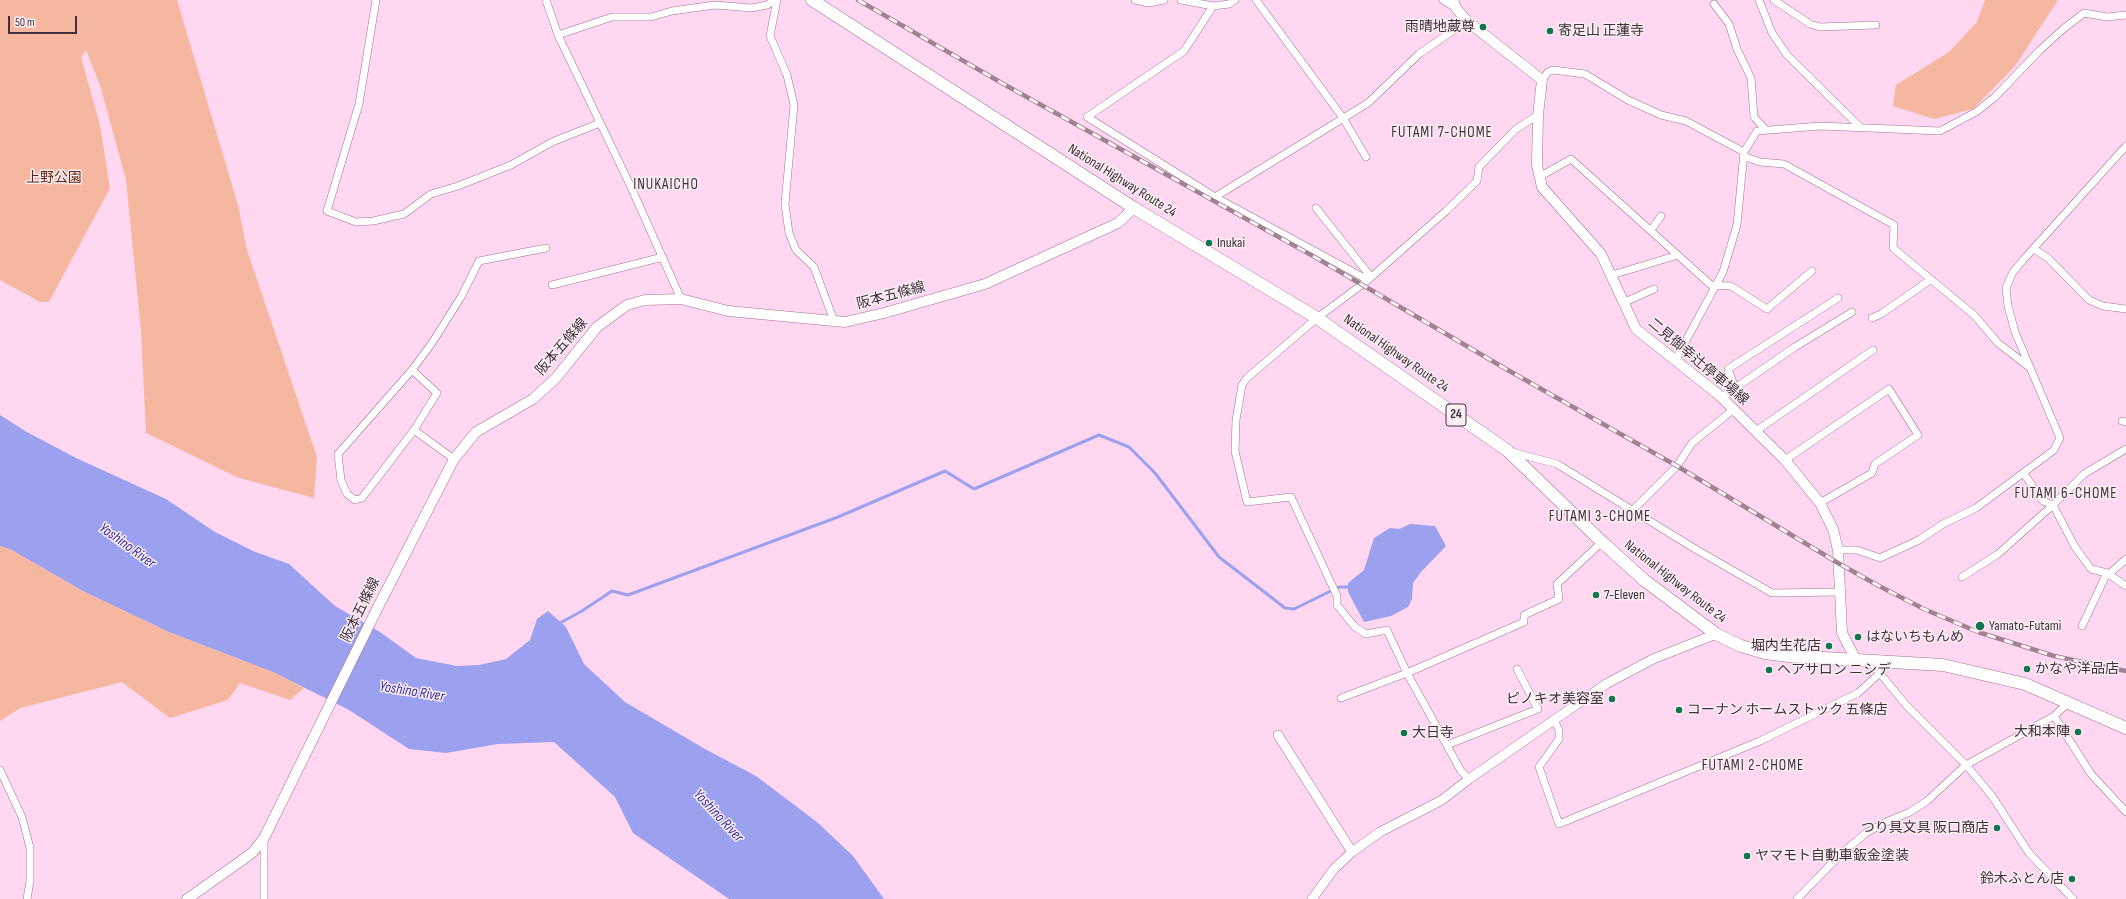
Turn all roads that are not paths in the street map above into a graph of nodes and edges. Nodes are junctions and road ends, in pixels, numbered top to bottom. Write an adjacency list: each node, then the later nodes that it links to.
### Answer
1 (376, 0): 23 (street)
2 (546, 0): 19 (street)
3 (776, 0): 19 (street); 53 (street)
4 (812, 0): 31 (highway, National Highway Route 24 / 24)
5 (1136, 0): 6 (street)
6 (1164, 0)
7 (1181, 0): 15 (street)
8 (1235, 0): 15 (street)
9 (1256, 0): 22 (street)
10 (1443, 0): 13 (street)
11 (1758, 0): 24 (street)
12 (1774, 0): 18 (street)
13 (1454, 4): 17 (main road)
14 (1714, 4): 25 (street)
15 (1213, 6): 30 (street)
16 (2126, 15): 24 (street)
17 (1467, 21): 20 (main road); 22 (street)
18 (1876, 25)
19 (558, 35): 23 (street)
20 (1542, 80): 21 (main road, 二見御幸辻停車場線); 27 (street)
21 (1538, 115): 29 (main road, 二見御幸辻停車場線); 41 (street)
22 (1343, 118): 28 (street); 30 (street)
23 (600, 123): 38 (street)
24 (1860, 127): 25 (street)
25 (1766, 130): 27 (street)
26 (2126, 146): 36 (street)
27 (1743, 154): 42 (street); 44 (street)
28 (1366, 157)
29 (1539, 177): 34 (street); 40 (main road, 二見御幸辻停車場線)
30 (1215, 197): 41 (street)
31 (1134, 208): 51 (highway, National Highway Route 24 / 24); 53 (main road, 阪本五條線)
32 (1316, 208): 41 (street)
33 (1661, 216): 34 (street)
34 (1651, 230): 37 (street)
35 (546, 248): 57 (street)
36 (2034, 249): 49 (street); 56 (street)
37 (1678, 255): 40 (street); 44 (street)
38 (663, 257): 43 (street); 47 (street)
39 (1812, 270): 44 (street)
40 (1612, 275): 48 (main road, 二見御幸辻停車場線)
41 (1370, 278): 51 (street)
42 (1930, 280): 52 (street); 56 (street)
43 (552, 285)
44 (1718, 285): 55 (street)
45 (1654, 289): 48 (street)
46 (1838, 298): 58 (street)
47 (681, 299): 53 (main road, 阪本五條線); 65 (main road, 阪本五條線)
48 (1625, 302): 55 (main road, 二見御幸辻停車場線)
49 (2126, 309)
50 (1852, 312): 58 (street)
51 (1317, 318): 64 (highway, National Highway Route 24 / 24); 83 (street)
52 (1872, 318)
53 (834, 322)
54 (1873, 350): 62 (street)
55 (1676, 359): 59 (main road, 二見御幸辻停車場線)
56 (2031, 368): 67 (street)
57 (412, 370): 61 (street); 61 (street)
58 (1735, 388): 59 (street)
59 (1722, 397): 60 (main road, 二見御幸辻停車場線)
60 (1734, 409): 62 (main road, 二見御幸辻停車場線); 70 (street)
61 (414, 430): 65 (street)
62 (1756, 431): 66 (main road, 二見御幸辻停車場線)
63 (2126, 449): 69 (street)
64 (1508, 451): 70 (street); 71 (highway, National Highway Route 24 / 24)
65 (454, 458): 96 (main road, 阪本五條線)
66 (1785, 460): 68 (main road, 二見御幸辻停車場線); 68 (street)
67 (2024, 474): 69 (street); 72 (street)
68 (1820, 504): 72 (main road, 二見御幸辻停車場線)
69 (2053, 505): 74 (street); 75 (street)
70 (1632, 511): 77 (street)
71 (1602, 542): 79 (highway, National Highway Route 24 / 24); 83 (street)
72 (1838, 550): 77 (main road, 二見御幸辻停車場線)
73 (2126, 559): 74 (street)
74 (2108, 574): 76 (street); 78 (street)
75 (1962, 577)
76 (2126, 586)
77 (1839, 592): 80 (main road, 二見御幸辻停車場線)
78 (2082, 626)
79 (1716, 634): 80 (highway, National Highway Route 24 / 24); 88 (street)
80 (1856, 660): 81 (highway, National Highway Route 24 / 24)
81 (1870, 661): 84 (street); 86 (highway, National Highway Route 24 / 24)
82 (1517, 669): 91 (street)
83 (1407, 673): 85 (street); 91 (street)
84 (1880, 673): 88 (street); 92 (street)
85 (1341, 698)
86 (2069, 702): 87 (street); 89 (highway, National Highway Route 24 / 24)
87 (2054, 716): 92 (street); 95 (street)
88 (1554, 720): 94 (street)
89 (2126, 728)
90 (1278, 735): 97 (street)
91 (1447, 745): 94 (street)
92 (1966, 765): 102 (street); 103 (street)
93 (0, 770): 98 (street)
94 (1468, 779): 97 (street)
95 (2126, 812)
96 (264, 838): 99 (main road, 阪本五條線); 100 (street)
97 (1352, 852): 101 (street)
98 (27, 899)
99 (187, 899)
100 (264, 899)
101 (1312, 899)
102 (1798, 899)
103 (2073, 899)

